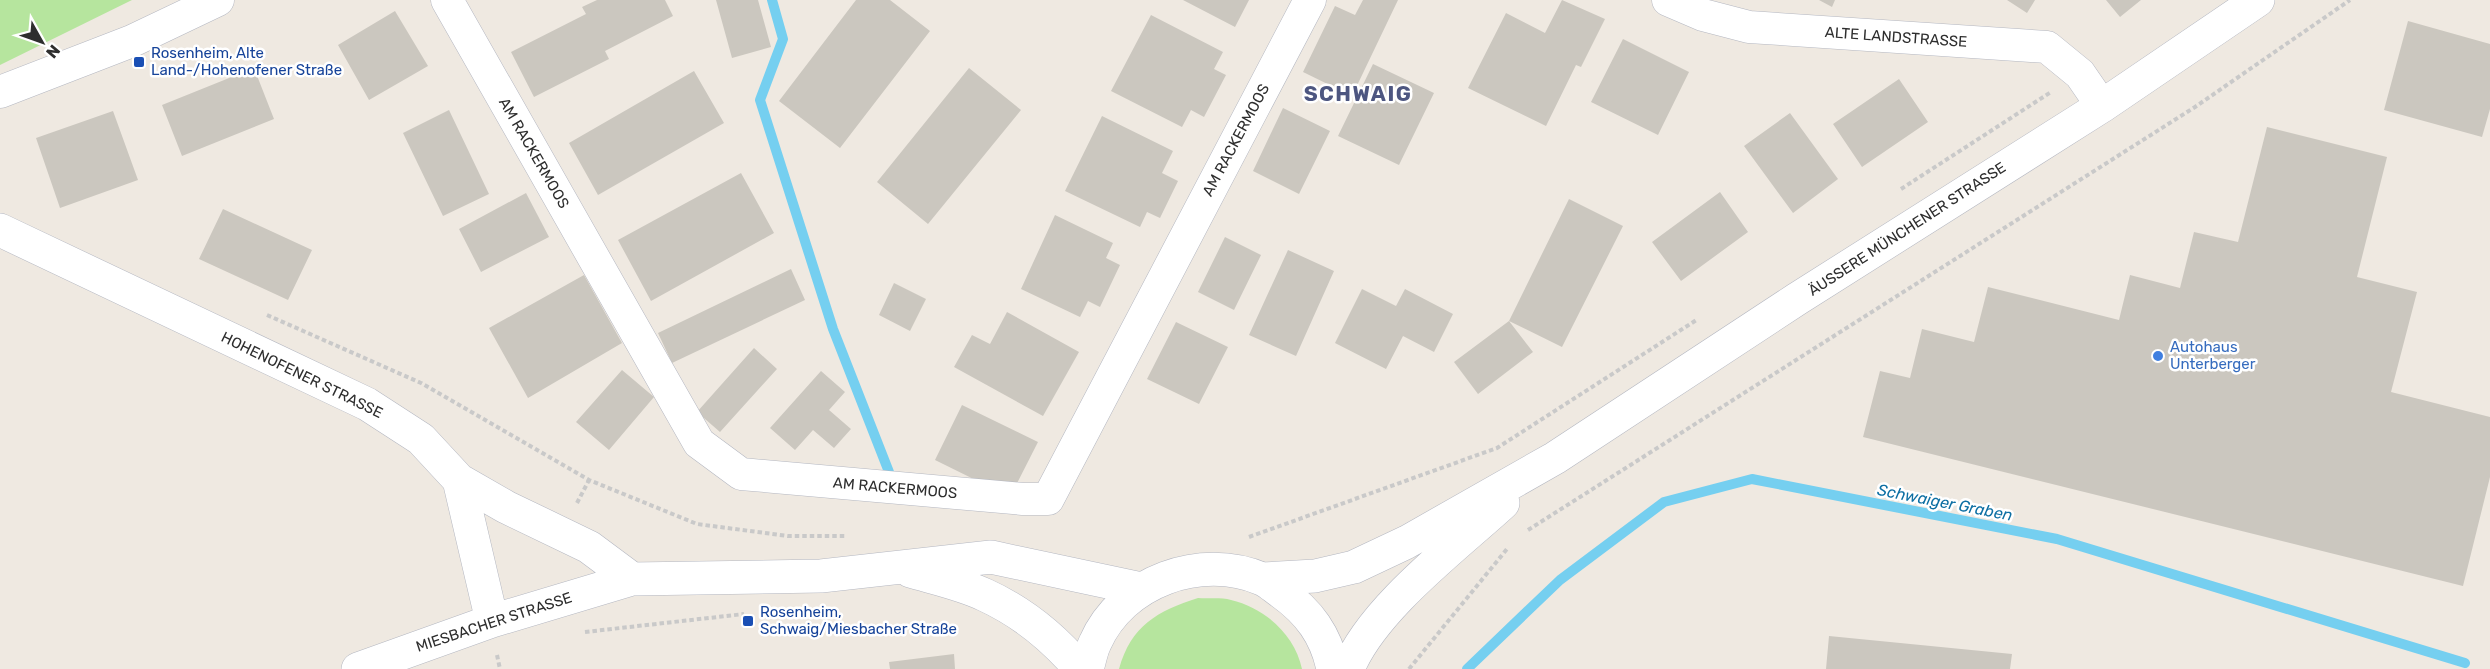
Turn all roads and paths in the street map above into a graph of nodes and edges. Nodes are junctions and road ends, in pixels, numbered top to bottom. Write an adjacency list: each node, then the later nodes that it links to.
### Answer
1 (218, 0): 8 (street)
2 (447, 0): 3 (street, AM RACKERMOOS)
3 (1310, 0)
4 (1668, 0): 7 (street, ALTE LANDSTRASSE)
5 (2258, 0): 9 (main road, ÄUSSERE MÜNCHENER STRASSE)
6 (2350, 0): 16 (path)
7 (2080, 74): 9 (street, ALTE LANDSTRASSE); 10 (path)
8 (0, 92)
9 (2102, 106): 13 (main road, ÄUSSERE MÜNCHENER STRASSE)
10 (1899, 190)
11 (0, 230): 14 (main road, HOHENOFENER STRASSE)
12 (1708, 313): 18 (path)
13 (1555, 458): 22 (main road, ÄUSSERE MÜNCHENER STRASSE); 31 (main road, ÄUSSERE MÜNCHENER STRASSE)
14 (459, 480): 21 (main road); 25 (main road, HOHENOFENER STRASSE)
15 (589, 480): 17 (path)
16 (1526, 531)
17 (846, 536)
18 (1246, 538)
19 (1509, 546): 32 (path)
20 (900, 567): 21 (main road, MIESBACHER STRASSE); 23 (main road, MIESBACHER STRASSE); 28 (main road, MIESBACHER STRASSE)
21 (632, 579): 25 (main road, MIESBACHER STRASSE)
22 (1263, 579): 23 (main road); 30 (main road)
23 (1141, 589): 29 (main road)
24 (748, 614): 26 (path)
25 (492, 621): 27 (main road, MIESBACHER STRASSE)
26 (583, 632)
27 (358, 669)
28 (1080, 669)
29 (1087, 669)
30 (1333, 669)
31 (1348, 669)
32 (1409, 669)

